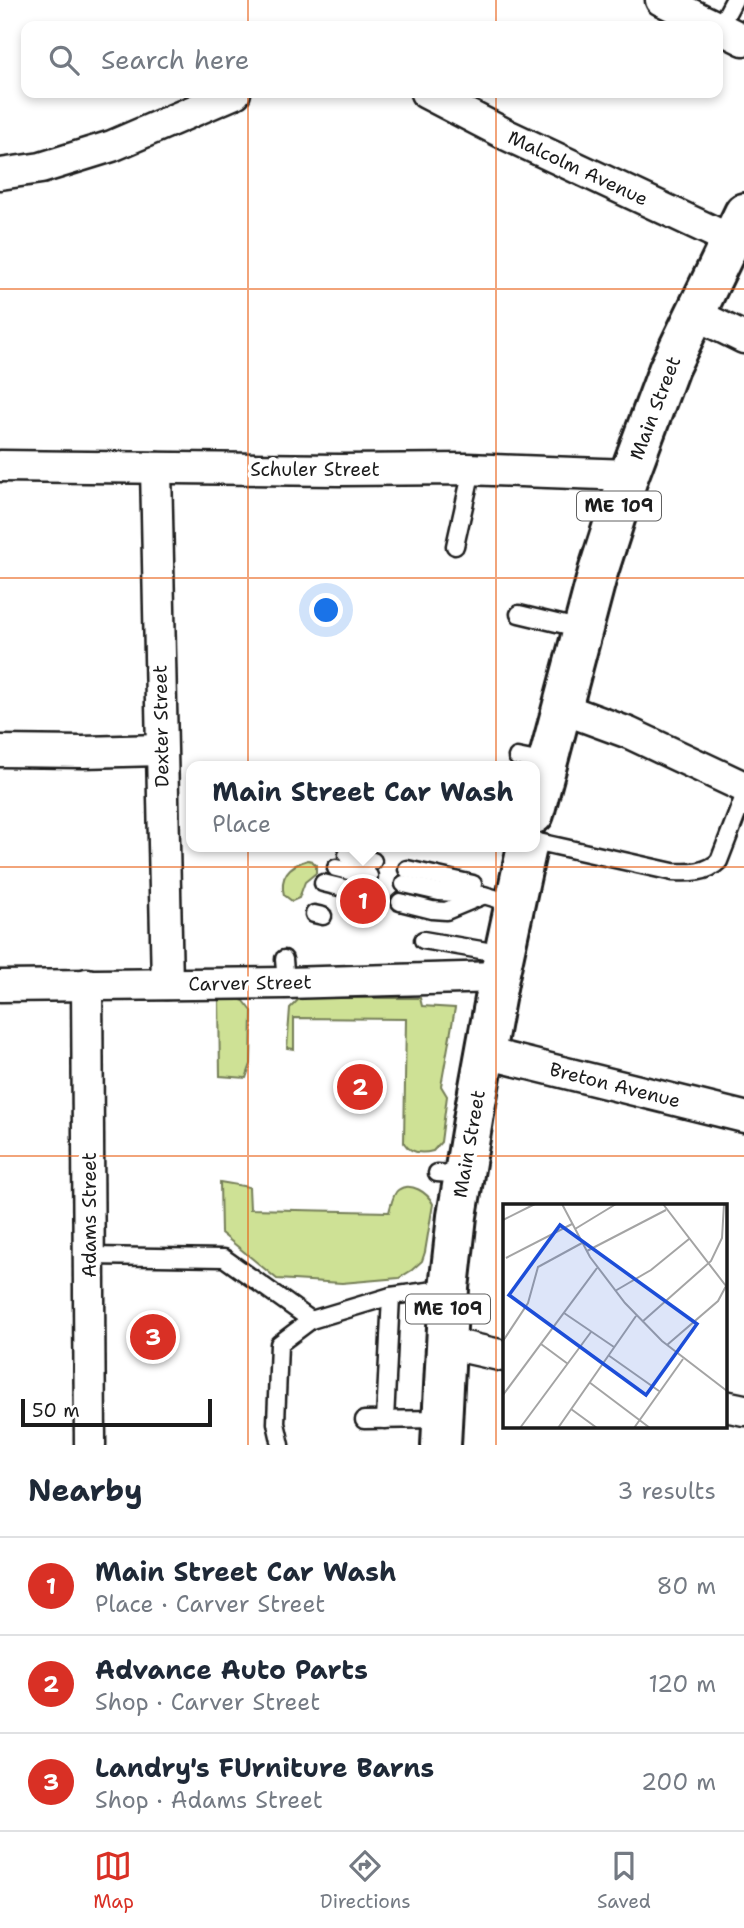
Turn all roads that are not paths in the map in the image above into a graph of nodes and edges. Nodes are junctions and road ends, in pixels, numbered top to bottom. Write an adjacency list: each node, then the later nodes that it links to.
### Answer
1 (661, 0): 3 (street)
2 (734, 0): 4 (lane)
3 (705, 21)
4 (724, 30)
5 (224, 98): 7 (street)
6 (436, 98): 8 (street, Malcolm Avenue)
7 (0, 174)
8 (738, 226): 9 (highway, Main Street / ME 109)
9 (695, 314): 10 (street); 14 (highway, Main Street / ME 109)
10 (744, 338)
11 (0, 466): 12 (street, Schuler Street)
12 (156, 468): 13 (street, Schuler Street); 19 (street, Dexter Street)
13 (472, 470): 14 (street, Schuler Street); 15 (lane)
14 (629, 475): 17 (highway, Main Street / ME 109)
15 (455, 546)
16 (519, 614): 17 (lane)
17 (582, 629): 18 (highway, Main Street / ME 109)
18 (561, 708): 21 (highway, Main Street / ME 109); 22 (street)
19 (161, 750): 20 (street); 36 (street, Dexter Street)
20 (0, 751)
21 (532, 761)
22 (744, 786)
23 (744, 796): 24 (lane)
24 (540, 842)
25 (523, 852): 31 (highway, Main Street / ME 109)
26 (341, 861): 27 (lane)
27 (371, 868)
28 (406, 876): 31 (lane)
29 (323, 883): 30 (lane)
30 (365, 893)
31 (490, 894): 32 (lane); 34 (highway, Main Street / ME 109)
32 (400, 902)
33 (423, 940): 34 (lane)
34 (492, 960): 36 (street, Carver Street); 38 (highway, Main Street / ME 109)
35 (87, 984): 36 (street, Carver Street); 37 (street, Carver Street); 40 (street, Adams Street)
36 (167, 984)
37 (0, 986)
38 (485, 1053): 39 (street, Breton Avenue); 41 (highway, Main Street / ME 109)
39 (744, 1117)
40 (89, 1256): 43 (lane); 51 (street, Adams Street)
41 (449, 1287): 42 (lane); 44 (highway, Main Street / ME 109)
42 (391, 1296): 43 (lane); 49 (lane)
43 (311, 1320): 52 (lane)
44 (446, 1343): 45 (street); 50 (highway, Main Street / ME 109)
45 (503, 1356)
46 (726, 1406): 47 (street)
47 (744, 1410)
48 (364, 1420): 49 (lane)
49 (385, 1420): 50 (lane)
50 (442, 1432)
51 (90, 1445)
52 (281, 1445)

